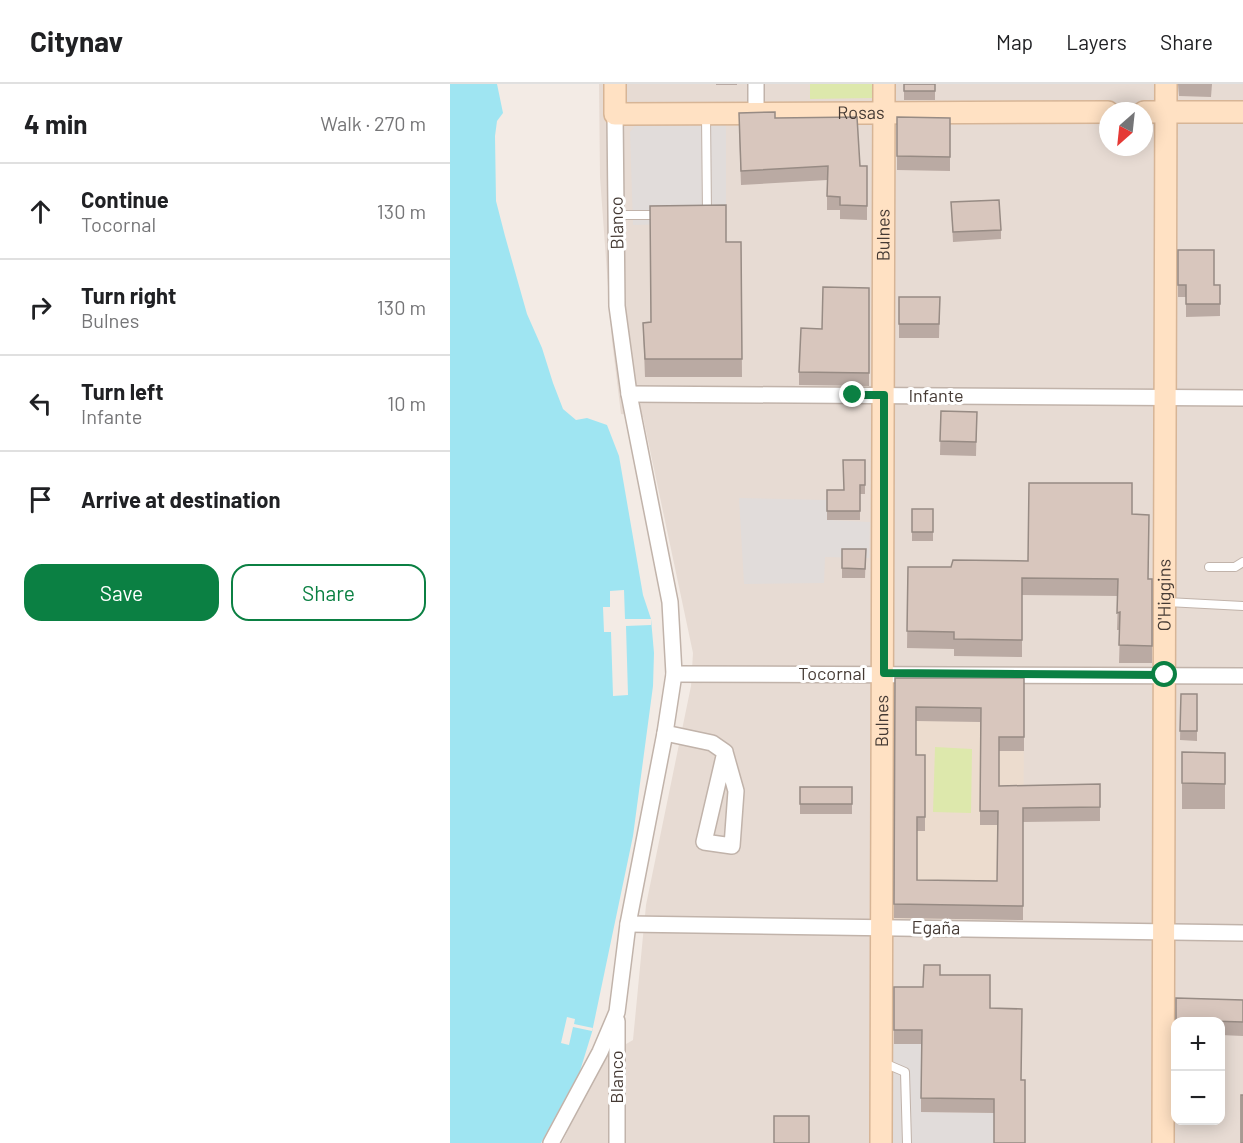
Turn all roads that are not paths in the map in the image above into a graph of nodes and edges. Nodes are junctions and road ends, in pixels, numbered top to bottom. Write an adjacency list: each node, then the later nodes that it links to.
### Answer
1 (615, 84): 11 (main road)
2 (756, 84): 9 (street)
3 (884, 84): 10 (main road, Bulnes)
4 (1166, 84): 7 (main road, O'Higgins)
5 (1099, 112): 10 (main road, Rosas)
6 (1153, 112): 7 (main road)
7 (1167, 112): 8 (main road); 18 (main road, O'Higgins)
8 (1243, 112)
9 (756, 113): 10 (main road, Rosas); 12 (main road, Rosas)
10 (884, 113): 17 (main road, Bulnes)
11 (615, 114): 12 (main road, Rosas); 13 (street, Blanco)
12 (706, 114): 15 (lane)
13 (616, 215): 14 (lane); 16 (street, Blanco)
14 (669, 215)
15 (697, 215)
16 (629, 394): 17 (street, Infante); 25 (street, Blanco)
17 (884, 395): 18 (street, Infante); 24 (main road, Bulnes)
18 (1166, 397): 19 (street, Infante); 22 (main road, O'Higgins)
19 (1243, 398)
20 (1243, 562): 21 (lane)
21 (1209, 567)
22 (1165, 602): 23 (lane); 26 (main road, O'Higgins)
23 (1243, 606)
24 (884, 673): 25 (street, Tocornal); 26 (street, Tocornal); 31 (main road, Bulnes)
25 (674, 674): 28 (street, Blanco)
26 (1165, 675): 27 (street, Tocornal); 32 (main road, O'Higgins)
27 (1243, 676)
28 (665, 732): 29 (street); 30 (street, Blanco)
29 (725, 752): 29 (street)
30 (628, 924): 31 (street, Egaña); 34 (street, Blanco)
31 (882, 927): 32 (street, Egaña); 35 (main road, Bulnes)
32 (1164, 931): 33 (street, Egaña); 40 (main road, O'Higgins)
33 (1243, 933)
34 (617, 1012): 36 (street); 37 (street, Blanco)
35 (882, 1062): 38 (main road, Bulnes); 39 (lane)
36 (551, 1143)
37 (617, 1143)
38 (881, 1143)
39 (907, 1143)
40 (1163, 1143)

